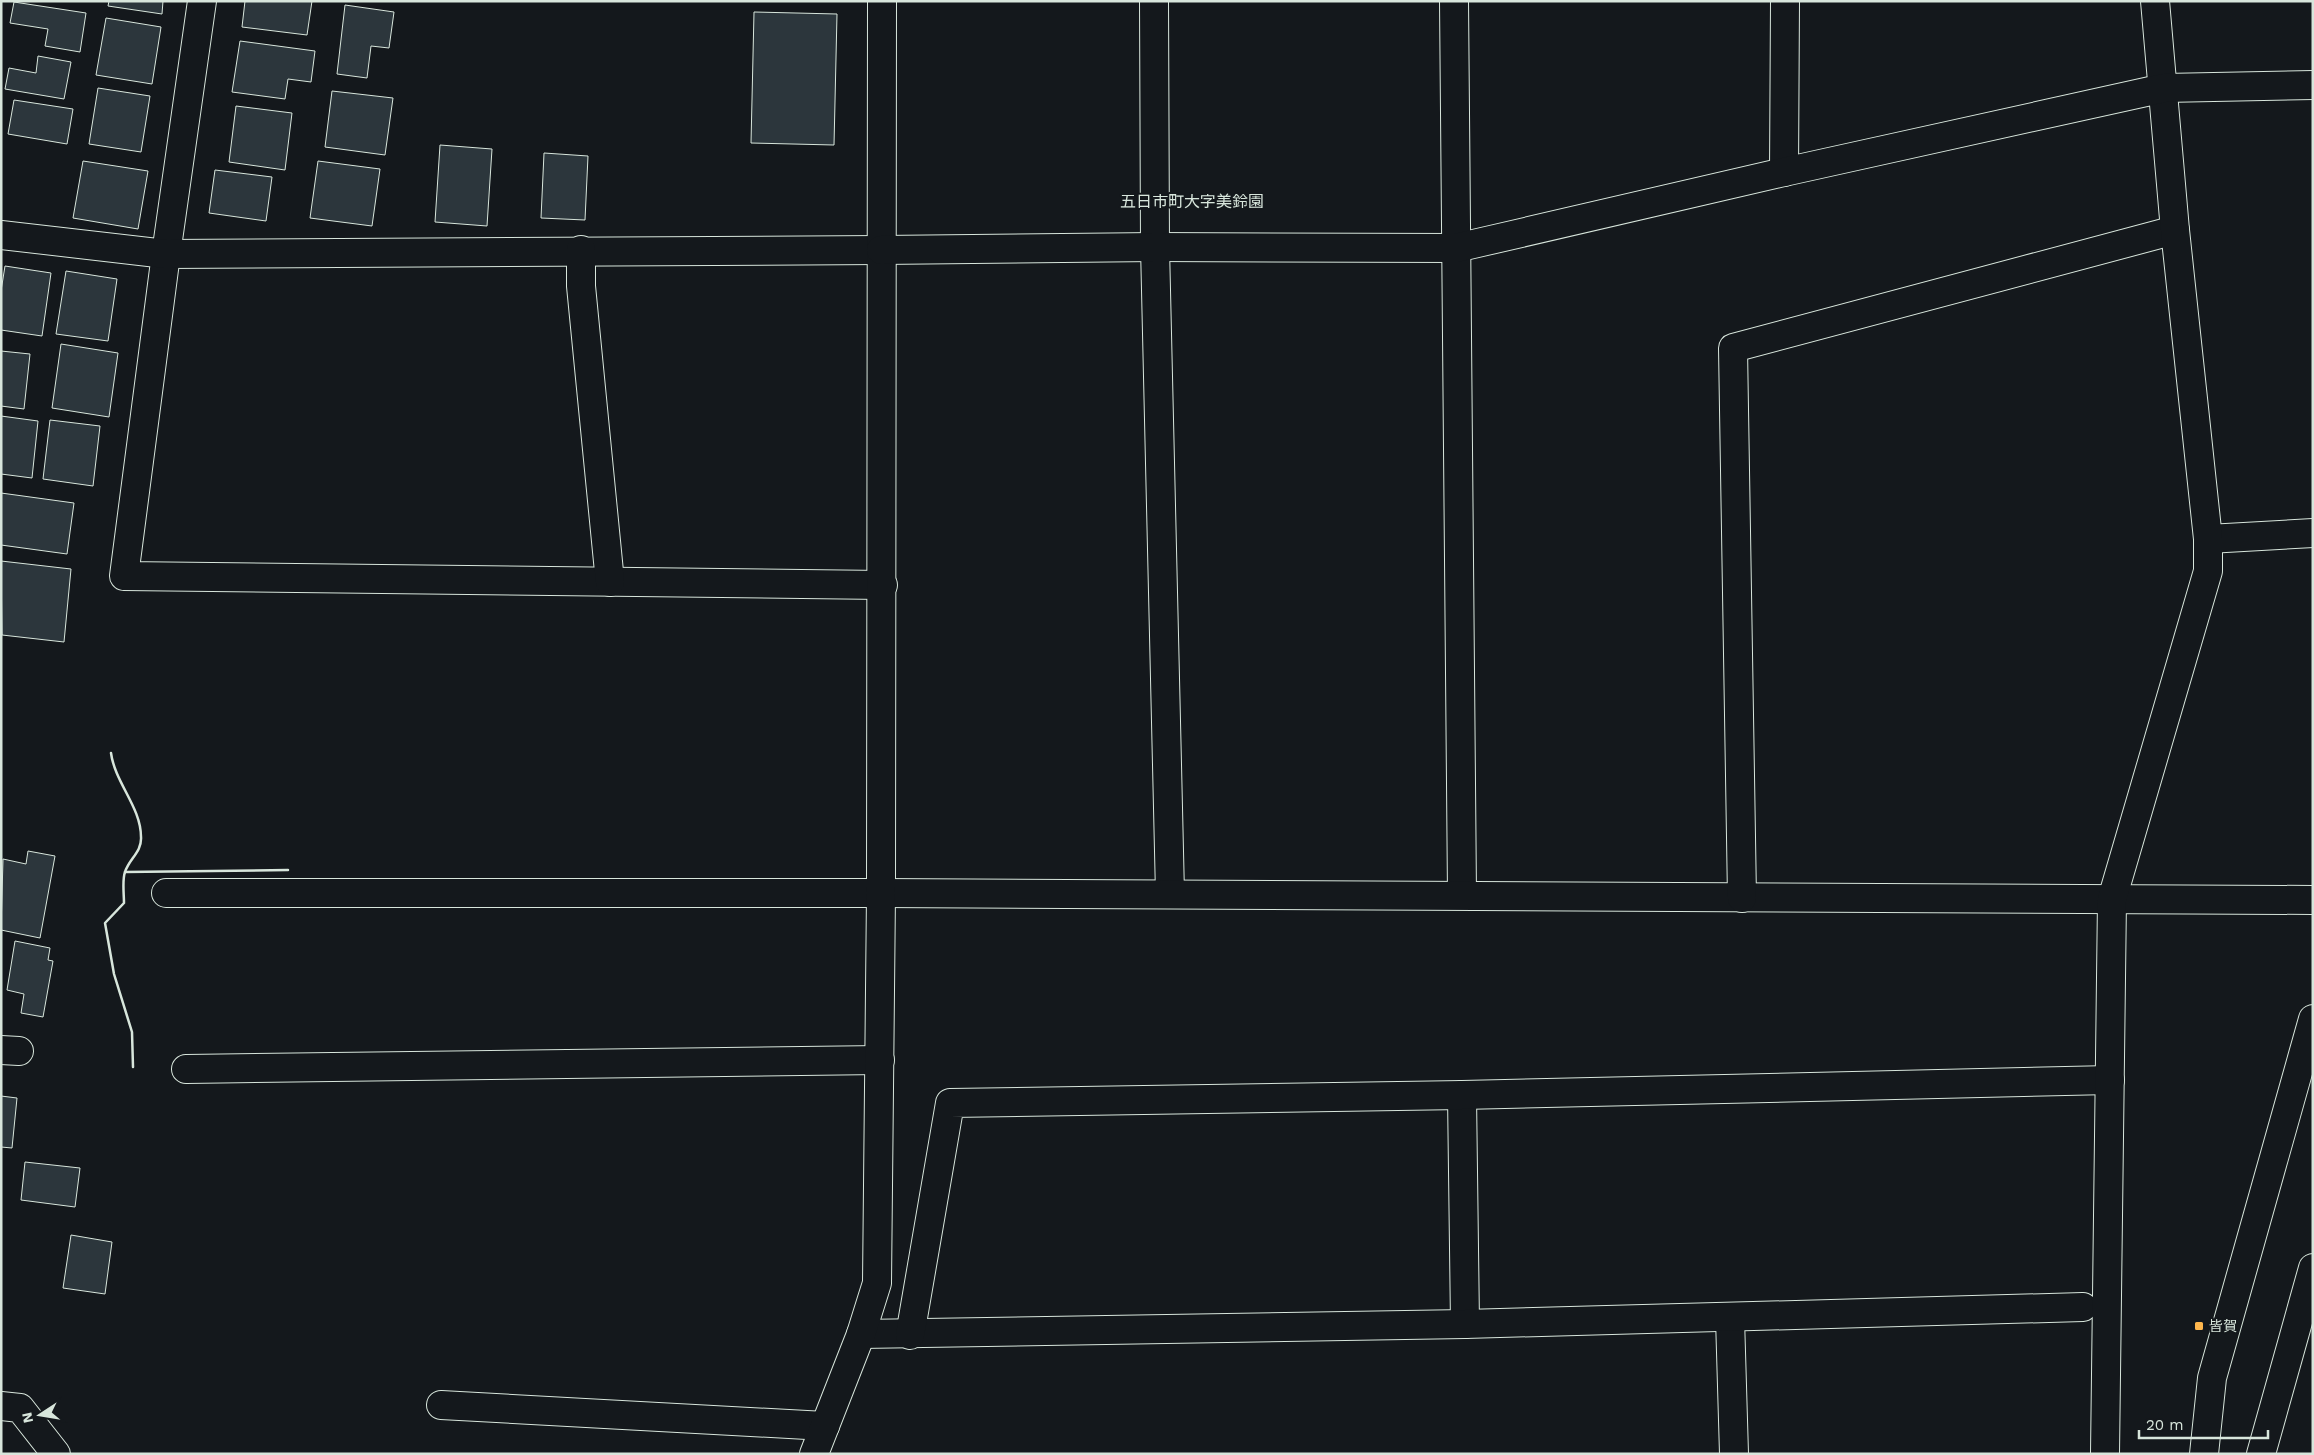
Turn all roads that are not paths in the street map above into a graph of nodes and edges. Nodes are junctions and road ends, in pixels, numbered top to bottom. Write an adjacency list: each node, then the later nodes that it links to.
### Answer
1 (202, 1): 16 (main road)
2 (882, 1): 15 (main road)
3 (1154, 1): 12 (main road)
4 (1454, 1): 13 (main road)
5 (1785, 1): 9 (main road)
6 (2155, 1): 8 (main road)
7 (2313, 85): 8 (main road)
8 (2164, 88): 9 (main road); 10 (main road)
9 (1784, 172): 13 (main road)
10 (2175, 230): 18 (main road); 25 (main road)
11 (1, 235): 16 (main road)
12 (1155, 247): 13 (main road); 15 (main road); 23 (main road)
13 (1456, 248): 24 (main road)
14 (581, 250): 15 (main road); 16 (main road); 19 (main road)
15 (881, 250): 20 (main road)
16 (166, 254): 19 (main road)
17 (2313, 533): 18 (main road)
18 (2208, 539): 26 (main road)
19 (610, 582): 20 (main road)
20 (882, 585): 22 (main road)
21 (166, 893): 22 (main road)
22 (882, 893): 23 (main road); 29 (main road)
23 (1170, 894): 24 (main road)
24 (1462, 895): 25 (main road)
25 (1742, 898): 26 (main road)
26 (2112, 900): 27 (main road); 31 (main road)
27 (2313, 900)
28 (2313, 1019): 46 (main road)
29 (880, 1060): 30 (main road); 37 (main road)
30 (186, 1069)
31 (2110, 1080): 32 (main road); 45 (main road)
32 (1462, 1095): 36 (main road); 38 (main road)
33 (2313, 1268): 47 (main road)
34 (2083, 1307): 35 (main road)
35 (1730, 1318): 36 (main road); 44 (main road)
36 (1465, 1324): 38 (main road)
37 (861, 1334): 38 (main road); 41 (main road)
38 (910, 1335)
39 (441, 1405): 41 (main road)
40 (1, 1406): 42 (main road)
41 (824, 1426): 43 (main road)
42 (56, 1454)
43 (814, 1454)
44 (1734, 1454)
45 (2106, 1454)
46 (2204, 1454)
47 (2260, 1454)

